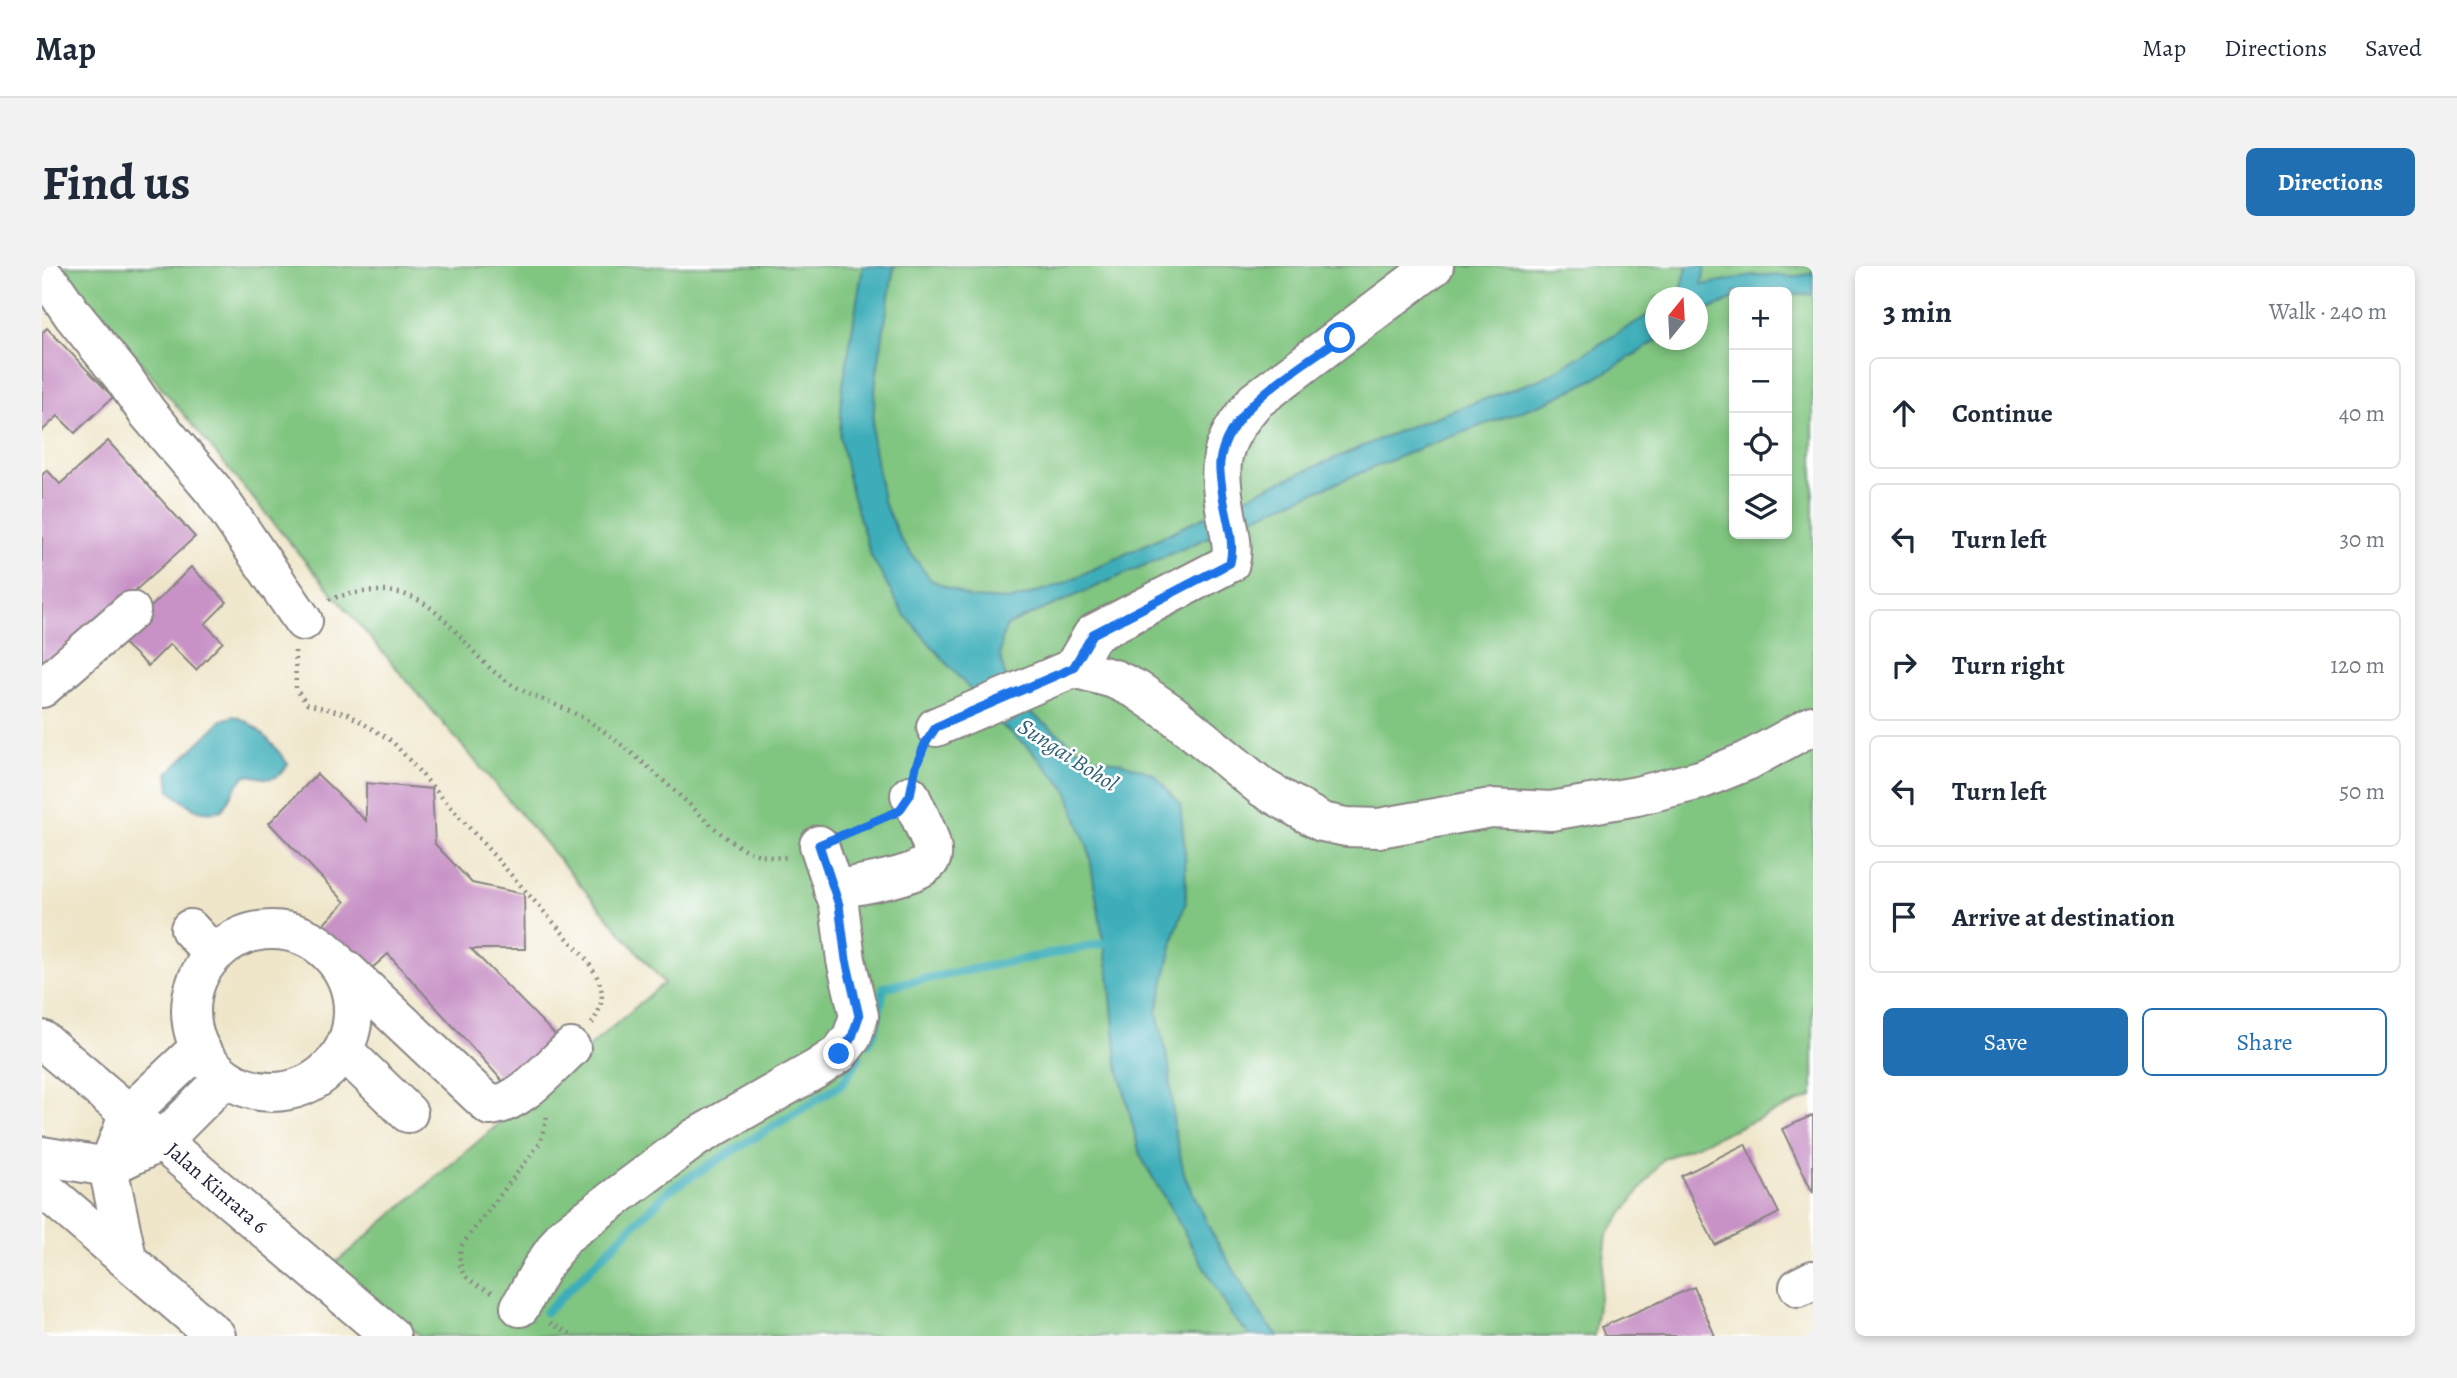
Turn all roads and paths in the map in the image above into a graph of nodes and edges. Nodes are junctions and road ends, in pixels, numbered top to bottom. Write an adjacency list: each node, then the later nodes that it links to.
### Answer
1 (1434, 266): 5 (main road)
2 (42, 275): 4 (main road)
3 (131, 611): 6 (main road)
4 (303, 621): 10 (path); 15 (path)
5 (1063, 672): 7 (main road); 8 (main road)
6 (42, 688)
7 (1813, 725)
8 (936, 727)
9 (910, 795): 10 (path); 11 (main road)
10 (819, 845): 11 (main road)
11 (833, 890): 26 (main road)
12 (338, 961): 14 (main road); 15 (main road); 16 (main road)
13 (42, 1040): 20 (main road, Jalan Kinrara 6)
14 (199, 1048): 17 (main road); 20 (main road)
15 (571, 1048)
16 (344, 1051): 17 (main road); 19 (main road)
17 (225, 1077): 21 (main road)
18 (548, 1111): 26 (path)
19 (408, 1113)
20 (129, 1114): 21 (main road, Jalan Kinrara 6); 23 (main road)
21 (162, 1141): 23 (main road); 28 (main road, Jalan Kinrara 6)
22 (42, 1156): 23 (main road)
23 (108, 1167): 25 (main road)
24 (42, 1187): 25 (main road)
25 (127, 1258): 27 (main road)
26 (520, 1307): 29 (path)
27 (216, 1336)
28 (391, 1336)
29 (575, 1336)

